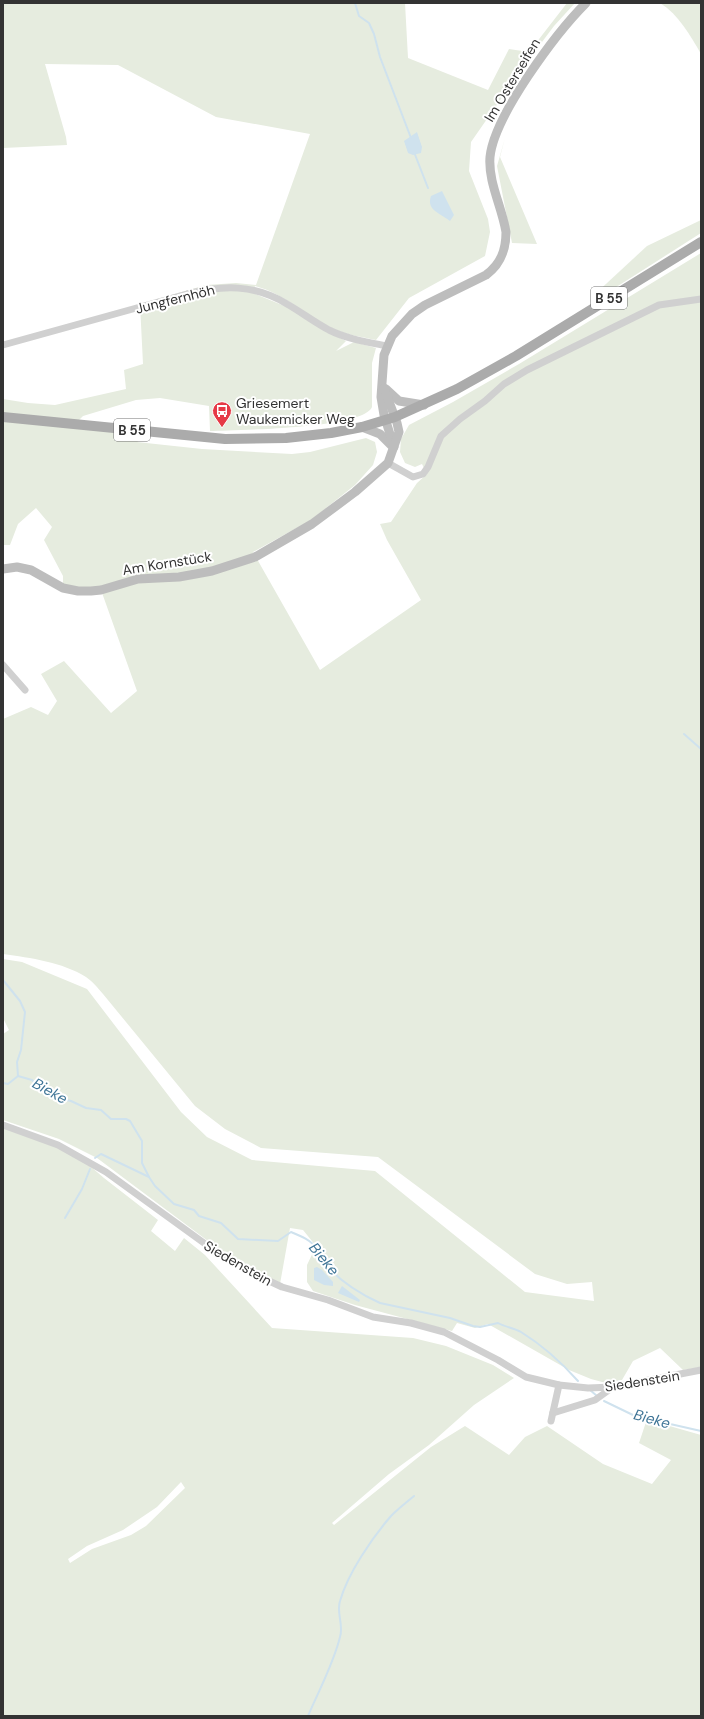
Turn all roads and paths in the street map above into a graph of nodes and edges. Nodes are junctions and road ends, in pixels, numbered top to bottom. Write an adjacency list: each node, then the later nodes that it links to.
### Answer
1 (586, 3): 5 (street, Im Osterseifen)
2 (701, 242): 7 (main road, B 55)
3 (701, 299): 12 (street)
4 (3, 345): 5 (street, Jungfernhöh)
5 (387, 346): 6 (street, Im Osterseifen)
6 (383, 385): 7 (street); 9 (street, Im Osterseifen)
7 (425, 405): 9 (main road, B 55)
8 (3, 417): 10 (main road, B 55)
9 (391, 419): 10 (main road, B 55); 11 (street, Am Kornstück)
10 (362, 427): 11 (street)
11 (394, 447): 12 (street, Am Kornstück)
12 (388, 463): 13 (street, Am Kornstück)
13 (3, 569)
14 (3, 665): 15 (street)
15 (25, 690)
16 (3, 1125): 18 (street, Siedenstein)
17 (701, 1370): 19 (street, Siedenstein)
18 (559, 1385): 19 (street, Siedenstein); 19 (street)
19 (613, 1387)

